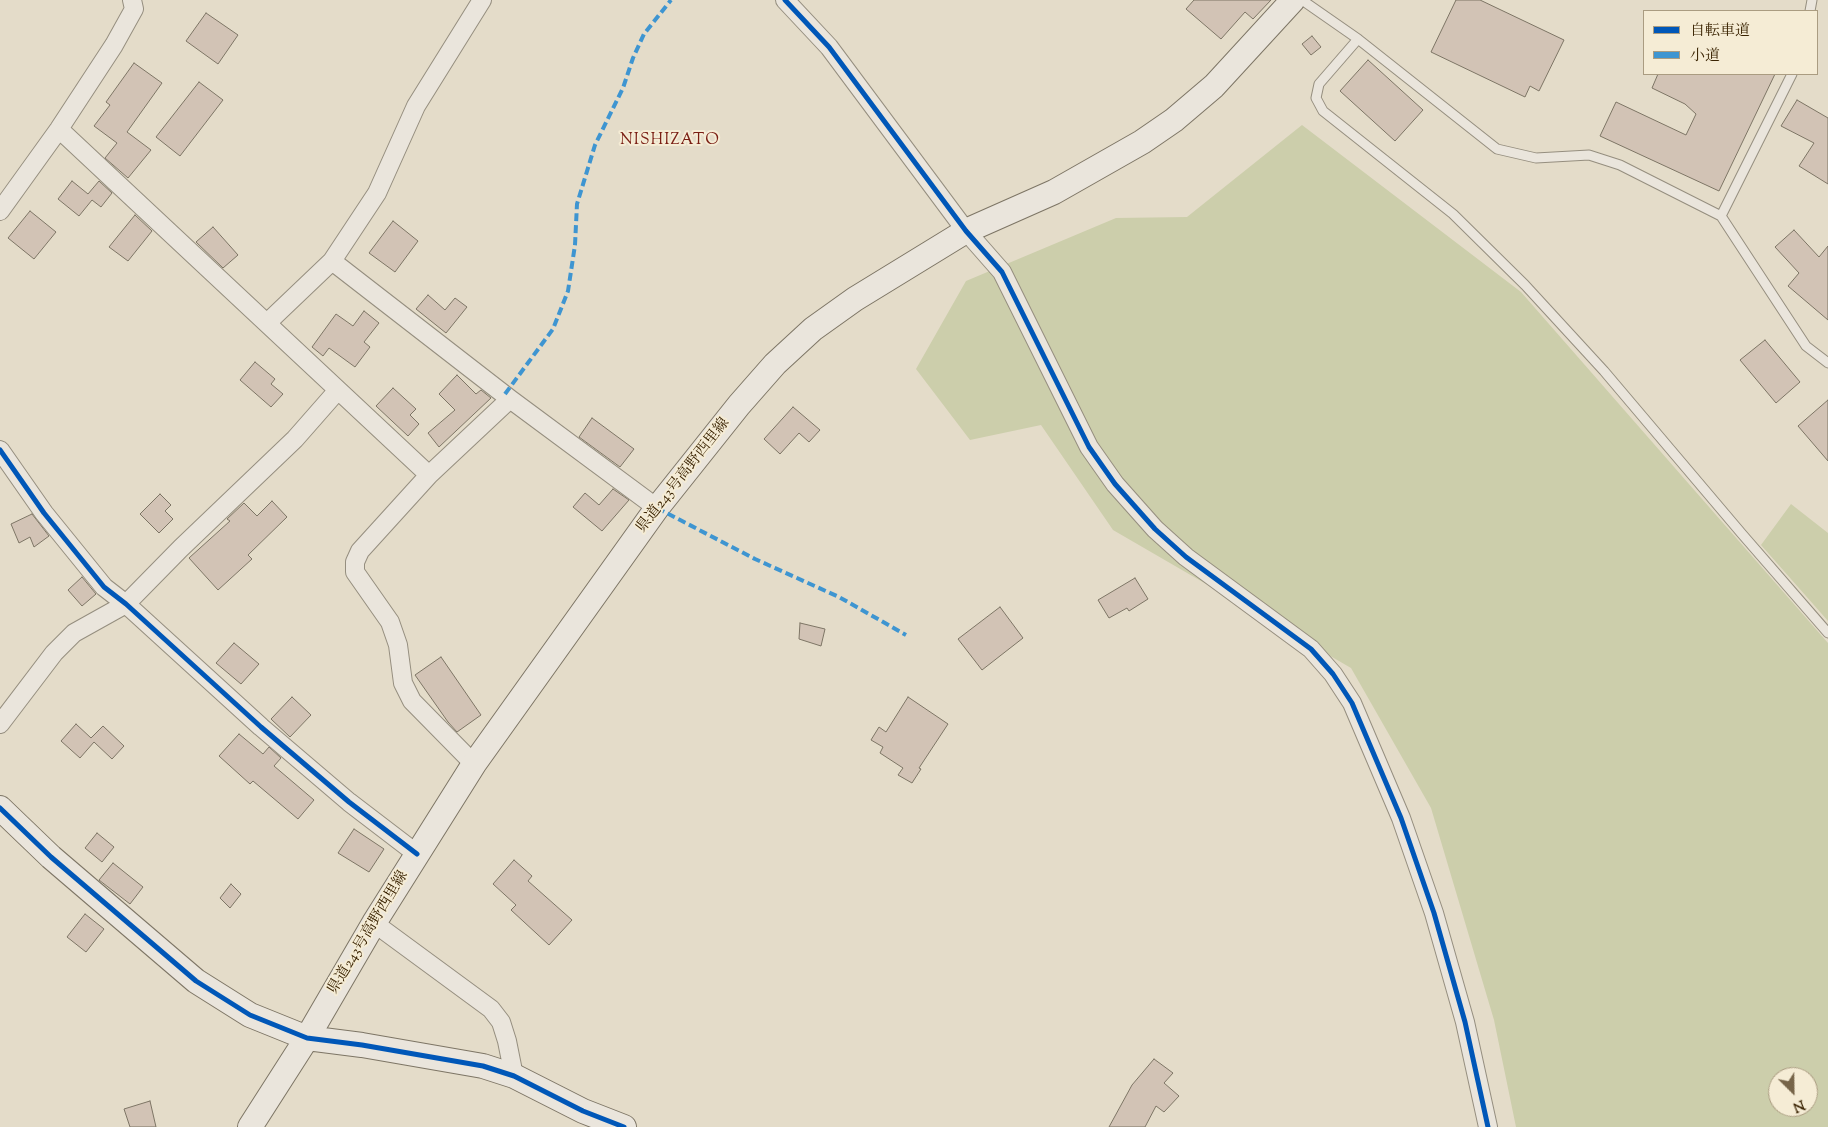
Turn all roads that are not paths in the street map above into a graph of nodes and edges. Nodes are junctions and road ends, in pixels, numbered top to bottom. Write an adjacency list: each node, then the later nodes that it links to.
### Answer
1 (132, 0): 8 (street)
2 (482, 0): 12 (street)
3 (785, 0): 11 (street)
4 (1293, 0): 11 (main road, 県道243号高野西里線)
5 (1302, 0): 6 (lane)
6 (1358, 39): 10 (lane); 21 (lane)
7 (1792, 75): 10 (lane)
8 (59, 129): 9 (street); 13 (street)
9 (0, 211)
10 (1721, 216): 14 (lane)
11 (966, 231): 19 (main road, 県道243号高野西里線); 31 (street)
12 (332, 261): 13 (street); 16 (street)
13 (267, 323): 15 (street)
14 (1828, 363)
15 (338, 390): 18 (street); 20 (street)
16 (510, 399): 18 (street); 19 (street)
17 (0, 450): 20 (street)
18 (429, 475): 23 (street)
19 (657, 508): 23 (main road, 県道243号高野西里線)
20 (126, 604): 22 (street); 25 (street)
21 (1828, 633)
22 (0, 724)
23 (474, 764): 25 (main road, 県道243号高野西里線)
24 (0, 808): 27 (main road)
25 (417, 854): 26 (main road, 県道243号高野西里線)
26 (374, 923): 27 (main road, 県道243号高野西里線); 28 (street)
27 (307, 1038): 28 (main road); 29 (main road, 県道243号高野西里線)
28 (514, 1076): 30 (main road)
29 (250, 1127)
30 (624, 1127)
31 (1488, 1127)

